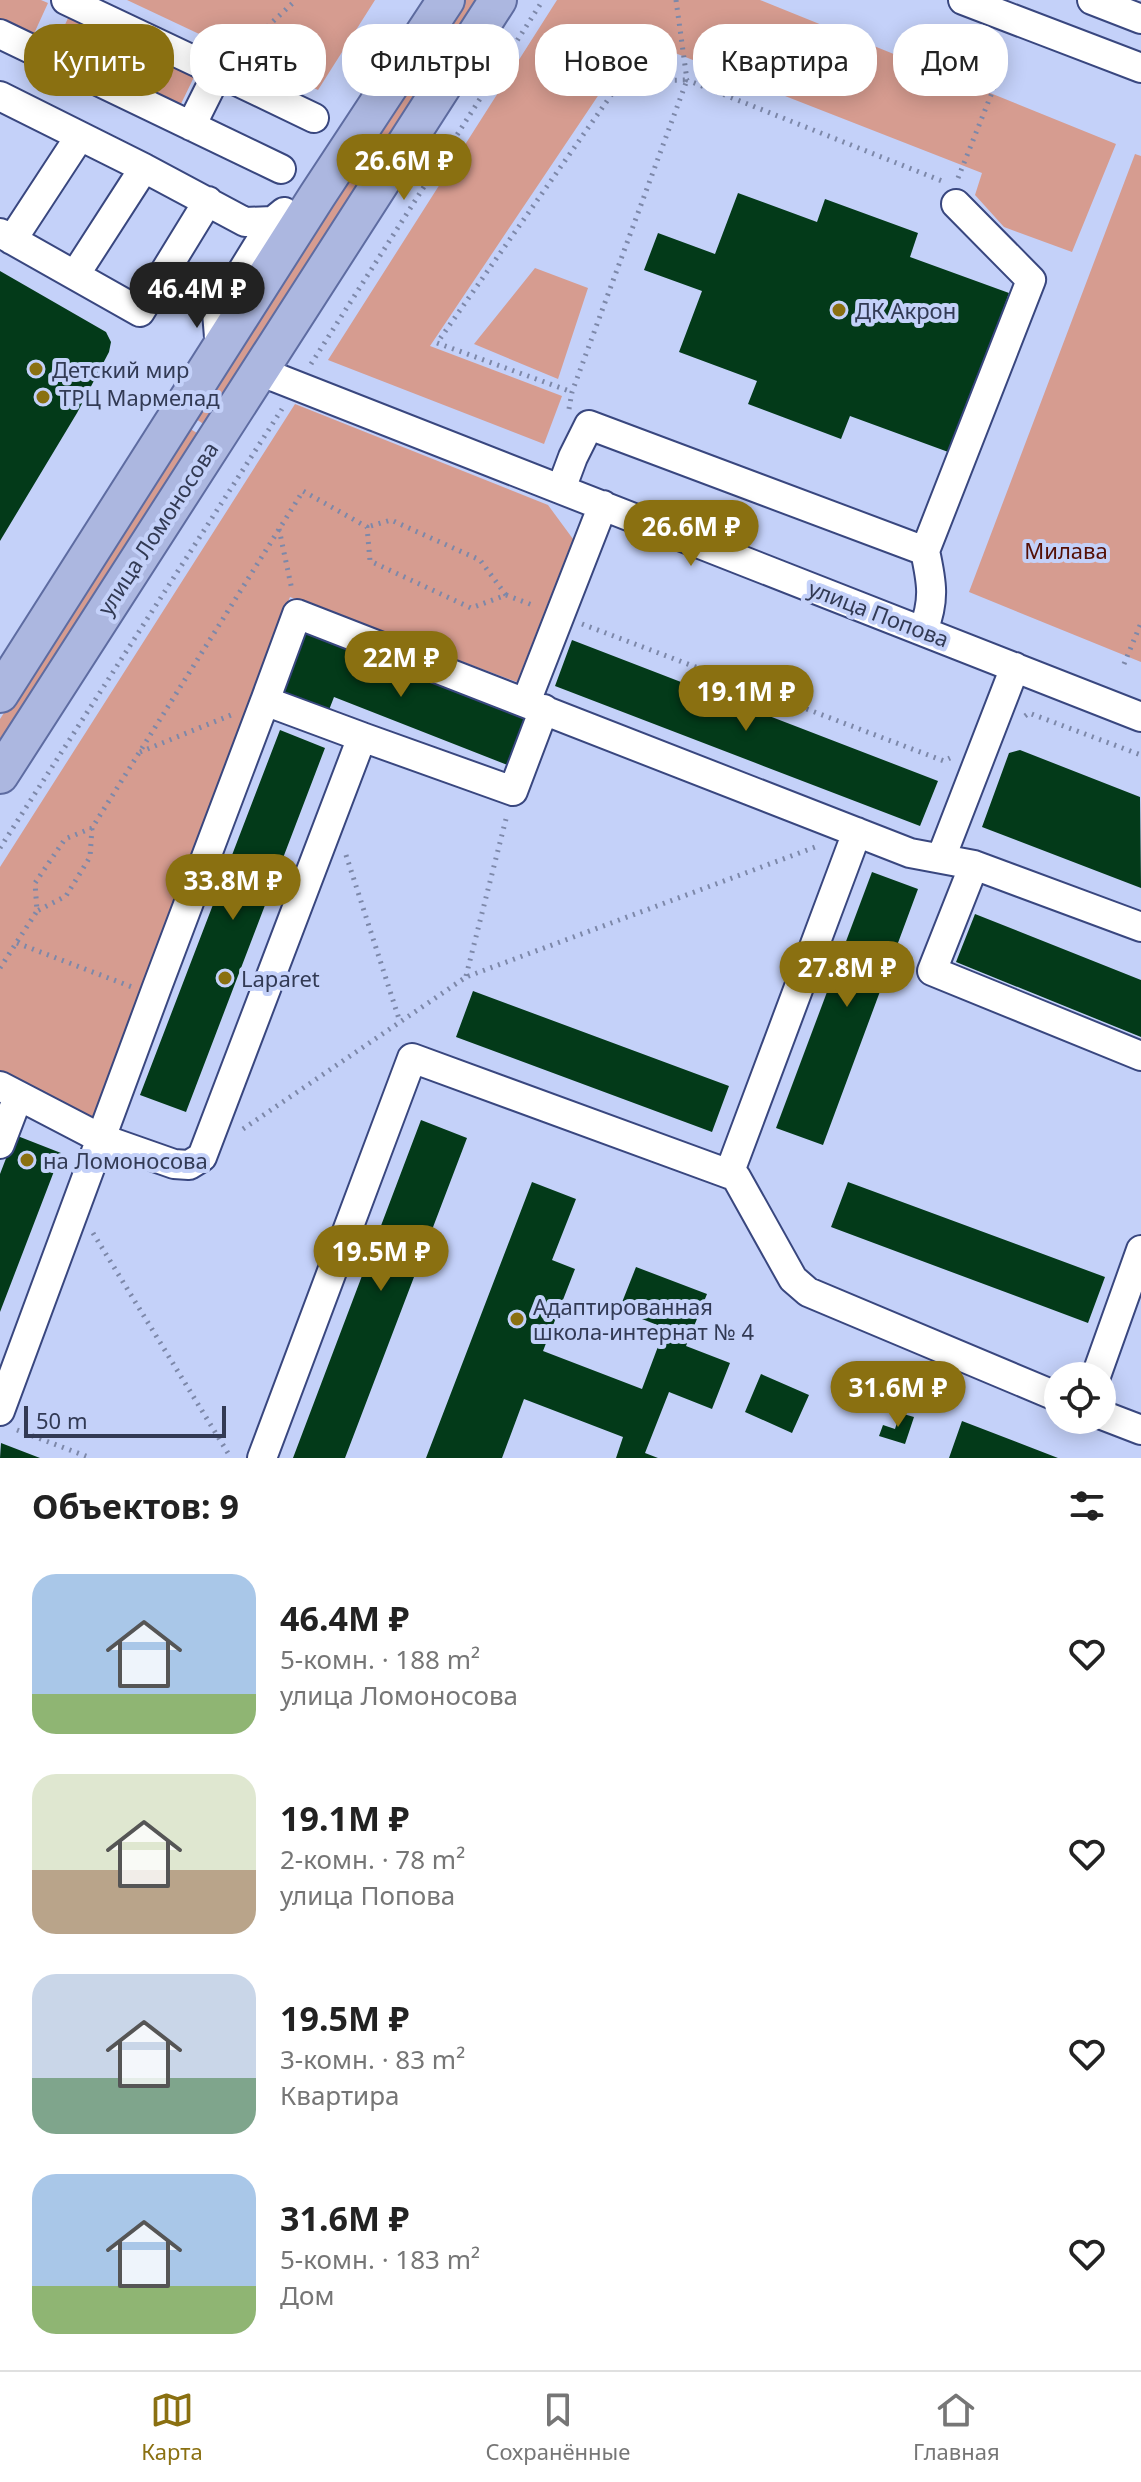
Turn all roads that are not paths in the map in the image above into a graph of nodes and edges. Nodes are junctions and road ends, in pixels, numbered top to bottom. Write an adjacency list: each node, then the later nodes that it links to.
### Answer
1 (66, 0): 8 (street)
2 (446, 0): 18 (main road, улица Ломоносова)
3 (498, 0): 25 (main road, улица Ломоносова)
4 (963, 0): 9 (street)
5 (1092, 0): 6 (street)
6 (1141, 19)
7 (0, 34): 14 (street)
8 (190, 59)
9 (1141, 68)
10 (0, 96): 15 (street)
11 (206, 96): 14 (street)
12 (268, 96): 13 (street)
13 (314, 118)
14 (191, 126): 17 (street)
15 (80, 136): 16 (street); 22 (street)
16 (144, 168): 19 (street); 23 (street)
17 (281, 169)
18 (317, 196): 21 (street); 24 (main road, улица Ломоносова)
19 (208, 201): 21 (street); 23 (street)
20 (956, 204): 28 (street)
21 (273, 221): 24 (street)
22 (6, 236): 23 (street)
23 (75, 275)
24 (220, 350): 31 (main road, улица Ломоносова)
25 (259, 371): 26 (street, улица Попова); 36 (main road, улица Ломоносова)
26 (561, 489): 27 (street, улица Попова); 28 (street)
27 (603, 505): 29 (street, улица Попова); 33 (street)
28 (925, 551): 29 (street)
29 (923, 631): 30 (street, улица Попова)
30 (1015, 667): 34 (street, улица Попова); 38 (street)
31 (0, 694)
32 (265, 701): 33 (street); 35 (street); 43 (street)
33 (535, 706): 35 (street); 37 (street)
34 (1141, 717)
35 (362, 737): 43 (street)
36 (0, 775)
37 (857, 832): 38 (street); 45 (street)
38 (941, 858): 39 (street)
39 (974, 865): 40 (street); 41 (street)
40 (1141, 927)
41 (1141, 1056)
42 (9, 1091): 43 (street); 44 (street)
43 (100, 1138): 49 (street)
44 (0, 1144)
45 (729, 1174): 48 (street); 52 (street)
46 (1141, 1250): 47 (street)
47 (1101, 1362)
48 (1044, 1391)
49 (6, 1420)
50 (1116, 1420): 51 (street)
51 (1141, 1430)
52 (262, 1458)

